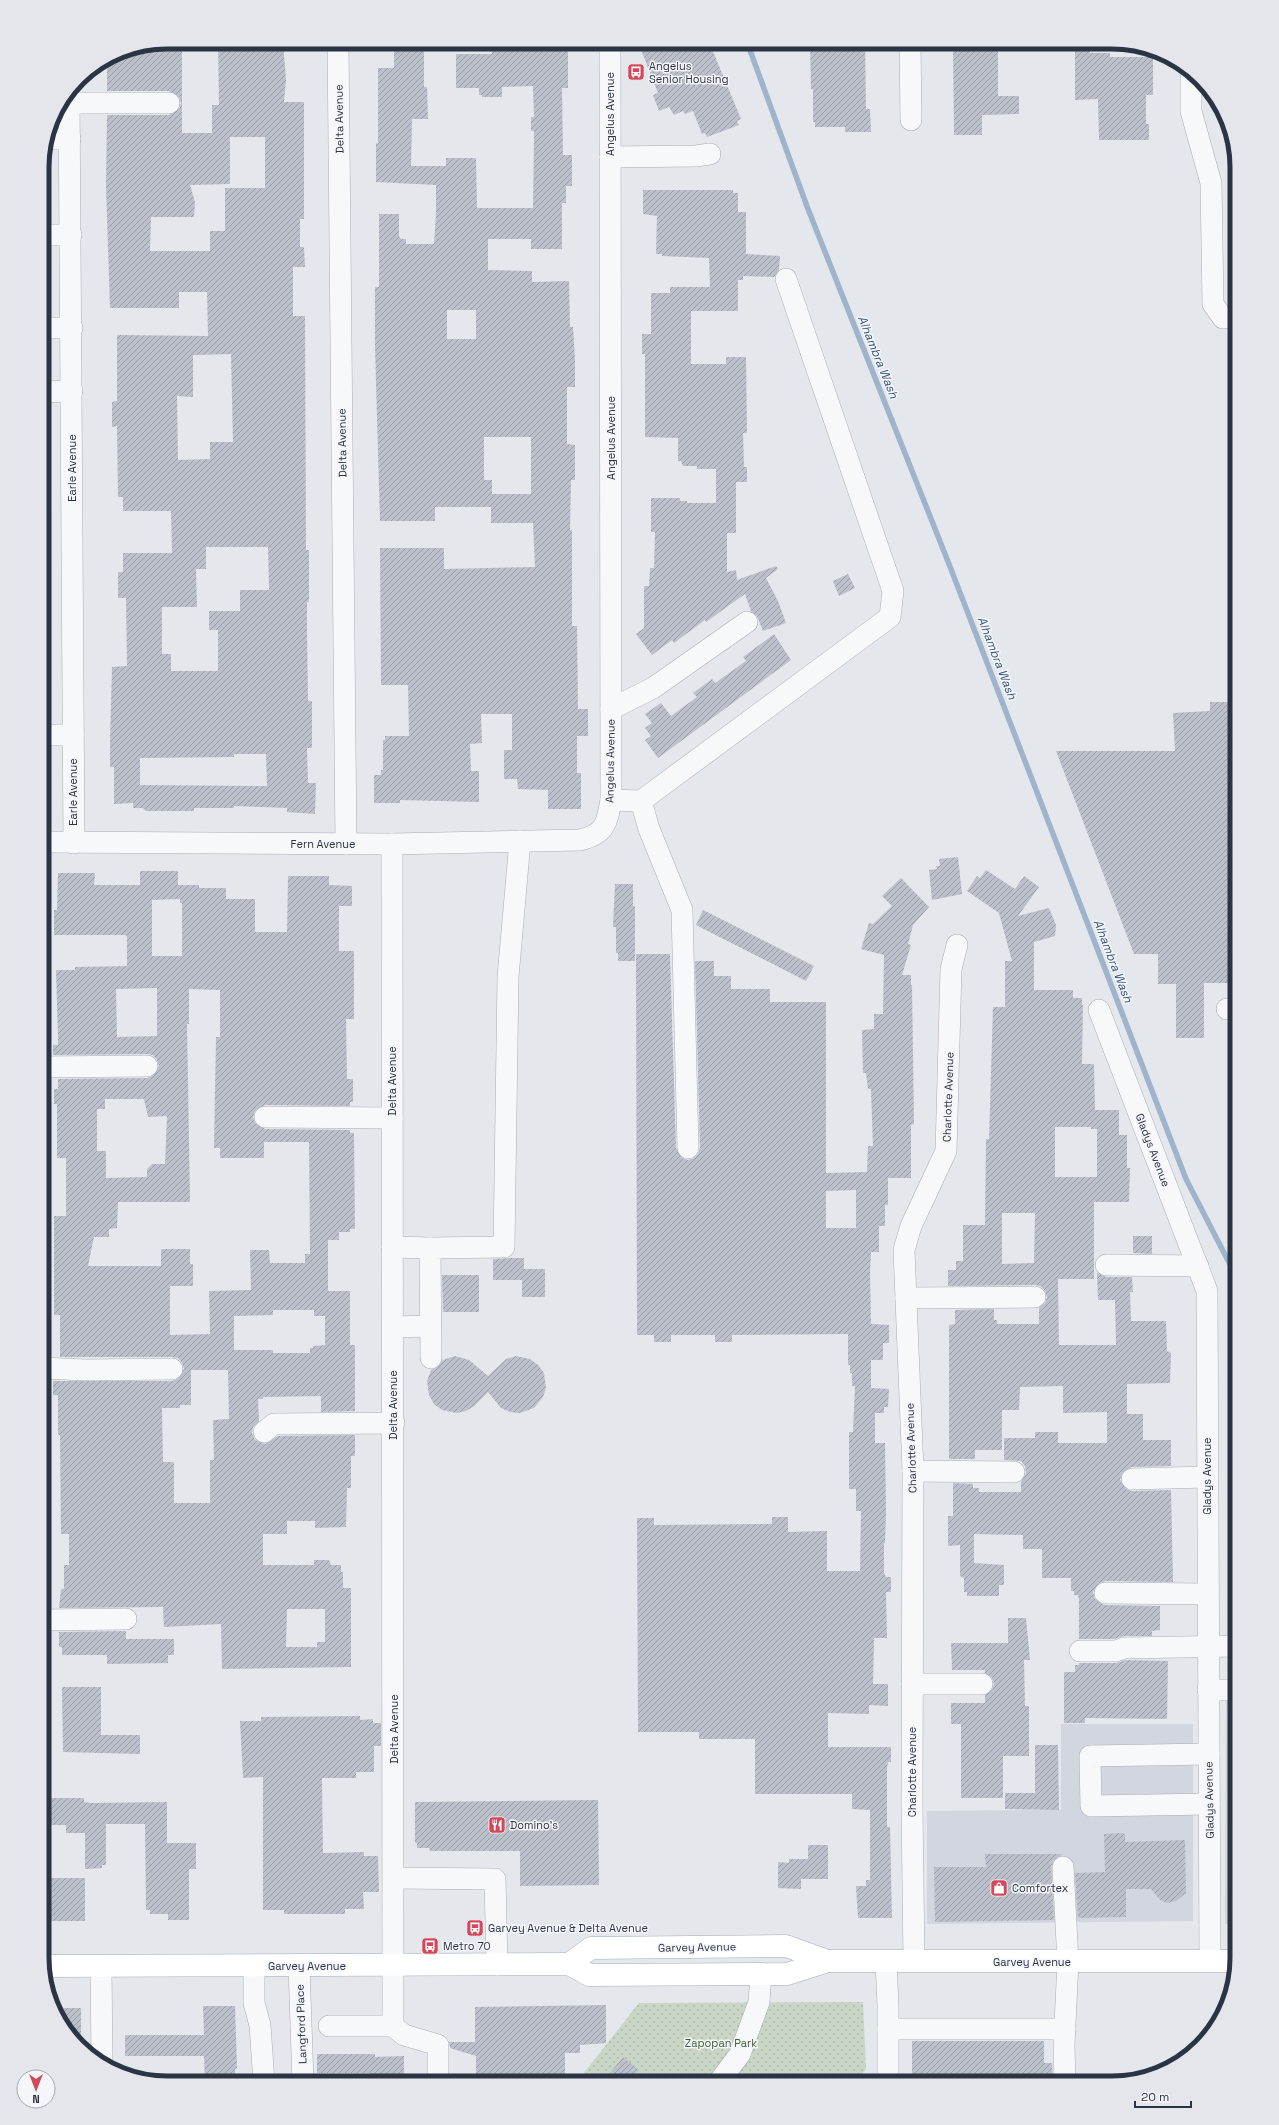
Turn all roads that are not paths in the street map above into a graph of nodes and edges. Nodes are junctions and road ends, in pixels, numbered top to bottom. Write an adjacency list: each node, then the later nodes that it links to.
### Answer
1 (338, 49): 31 (street, Delta Avenue)
2 (610, 49): 12 (street, Angelus Avenue)
3 (910, 49): 8 (street)
4 (1191, 79): 16 (street)
5 (72, 97): 7 (street)
6 (69, 101): 10 (street, Earle Avenue)
7 (169, 103)
8 (911, 120)
9 (53, 139): 10 (street)
10 (70, 139): 14 (street, Earle Avenue)
11 (710, 154): 12 (street)
12 (610, 157): 22 (street, Angelus Avenue)
13 (49, 235): 14 (street)
14 (72, 235): 18 (street, Earle Avenue)
15 (786, 279): 26 (street)
16 (1230, 318)
17 (49, 328): 18 (street)
18 (72, 328): 19 (street, Earle Avenue)
19 (72, 391): 20 (street); 24 (street, Earle Avenue)
20 (49, 392)
21 (747, 622): 22 (street)
22 (611, 709): 25 (street, Angelus Avenue)
23 (49, 735): 24 (street)
24 (73, 735): 30 (street, Earle Avenue)
25 (611, 800): 26 (street); 27 (street, Angelus Avenue)
26 (641, 801): 39 (street)
27 (602, 831): 28 (street, Fern Avenue)
28 (520, 841): 32 (street, Fern Avenue); 41 (street)
29 (49, 842): 30 (street, Fern Avenue)
30 (74, 843): 31 (street, Fern Avenue)
31 (346, 844): 32 (street, Fern Avenue)
32 (392, 844): 38 (street, Delta Avenue)
33 (957, 945): 45 (street, Charlotte Avenue)
34 (1099, 1010): 43 (street, Gladys Avenue)
35 (147, 1066): 36 (street)
36 (49, 1067)
37 (265, 1117): 38 (street)
38 (392, 1118): 40 (street, Delta Avenue)
39 (688, 1148)
40 (392, 1247): 41 (street); 47 (street, Delta Avenue)
41 (430, 1248): 46 (street)
42 (1106, 1265): 43 (street)
43 (1198, 1266): 55 (street, Gladys Avenue)
44 (1035, 1297): 45 (street)
45 (906, 1298): 53 (street, Charlotte Avenue)
46 (430, 1326): 47 (street); 48 (street)
47 (393, 1327): 51 (street, Delta Avenue)
48 (431, 1358)
49 (49, 1368): 50 (street)
50 (172, 1369)
51 (394, 1423): 52 (street); 71 (street, Delta Avenue)
52 (264, 1432)
53 (913, 1472): 54 (street); 64 (street, Charlotte Avenue)
54 (1014, 1472)
55 (1207, 1477): 56 (street); 58 (street, Gladys Avenue)
56 (1132, 1480)
57 (1105, 1593): 58 (street)
58 (1207, 1594): 62 (street, Gladys Avenue)
59 (126, 1619): 60 (street)
60 (49, 1620)
61 (1230, 1646): 62 (street)
62 (1208, 1647): 63 (street); 66 (street, Gladys Avenue)
63 (1080, 1651)
64 (912, 1684): 65 (street); 74 (street, Charlotte Avenue)
65 (982, 1684)
66 (1208, 1690): 67 (street); 68 (street, Gladys Avenue)
67 (1230, 1690)
68 (1209, 1754): 69 (street, Gladys Avenue); 69 (street)
69 (1209, 1804): 75 (street, Gladys Avenue)
70 (1063, 1867): 77 (street)
71 (394, 1878): 79 (street); 84 (street, Delta Avenue)
72 (828, 1961): 73 (main road, Garvey Avenue); 78 (main road, Garvey Avenue); 85 (main road, Garvey Avenue)
73 (886, 1961): 74 (main road, Garvey Avenue); 88 (street)
74 (914, 1961): 77 (main road, Garvey Avenue)
75 (1210, 1961): 76 (main road, Garvey Avenue); 77 (main road, Garvey Avenue)
76 (1230, 1961)
77 (1068, 1962): 89 (street)
78 (569, 1964): 79 (main road, Garvey Avenue); 85 (main road, Garvey Avenue)
79 (497, 1965): 84 (main road, Garvey Avenue)
80 (49, 1966): 81 (main road, Garvey Avenue)
81 (101, 1966): 82 (main road, Garvey Avenue); 90 (street)
82 (254, 1966): 83 (main road, Garvey Avenue); 91 (street)
83 (299, 1966): 84 (main road, Garvey Avenue); 92 (street, Langford Place)
84 (392, 1966): 87 (street, Delta Avenue)
85 (761, 1974): 94 (street)
86 (329, 2026): 87 (street)
87 (393, 2026): 93 (street)
88 (888, 2029): 89 (street); 95 (street)
89 (1065, 2029): 96 (street)
90 (102, 2057)
91 (264, 2076)
92 (303, 2076)
93 (438, 2076)
94 (723, 2076)
95 (888, 2076)
96 (1065, 2076)

